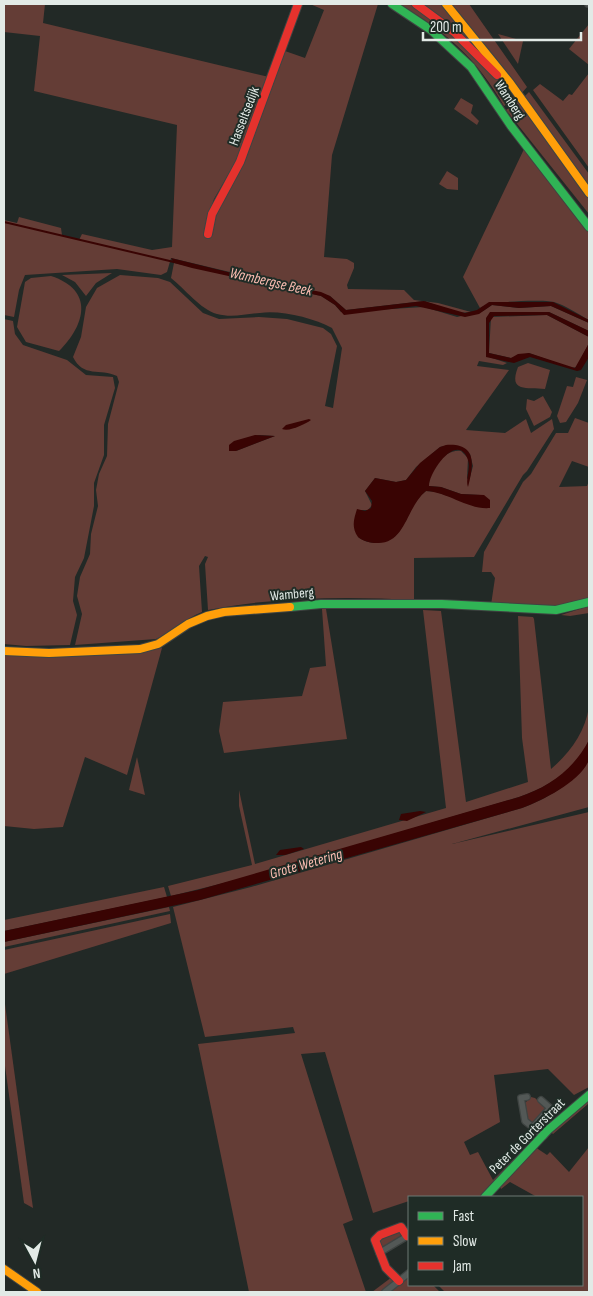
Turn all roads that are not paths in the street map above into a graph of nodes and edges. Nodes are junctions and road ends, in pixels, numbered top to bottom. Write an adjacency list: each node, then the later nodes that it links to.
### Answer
1 (298, 4): 8 (street, Hasseltsedijk)
2 (392, 4): 7 (street, Wamberg)
3 (416, 4): 5 (street, Wamberg)
4 (446, 4): 5 (street, Wamberg)
5 (513, 90): 6 (street, Wamberg)
6 (589, 193)
7 (589, 227)
8 (208, 234)
9 (589, 602): 10 (street, Wamberg)
10 (4, 651)
11 (589, 1095): 15 (street, Peter de Gorterstraat)
12 (527, 1097): 14 (street)
13 (541, 1100): 14 (street)
14 (533, 1126): 15 (street)
15 (544, 1136): 16 (street, Peter de Gorterstraat)
16 (486, 1196)
17 (408, 1236): 18 (street); 18 (street)
18 (379, 1253): 21 (street)
19 (4, 1269): 22 (street)
20 (408, 1274): 21 (street)
21 (399, 1281): 23 (street)
22 (37, 1292)
23 (385, 1292)

